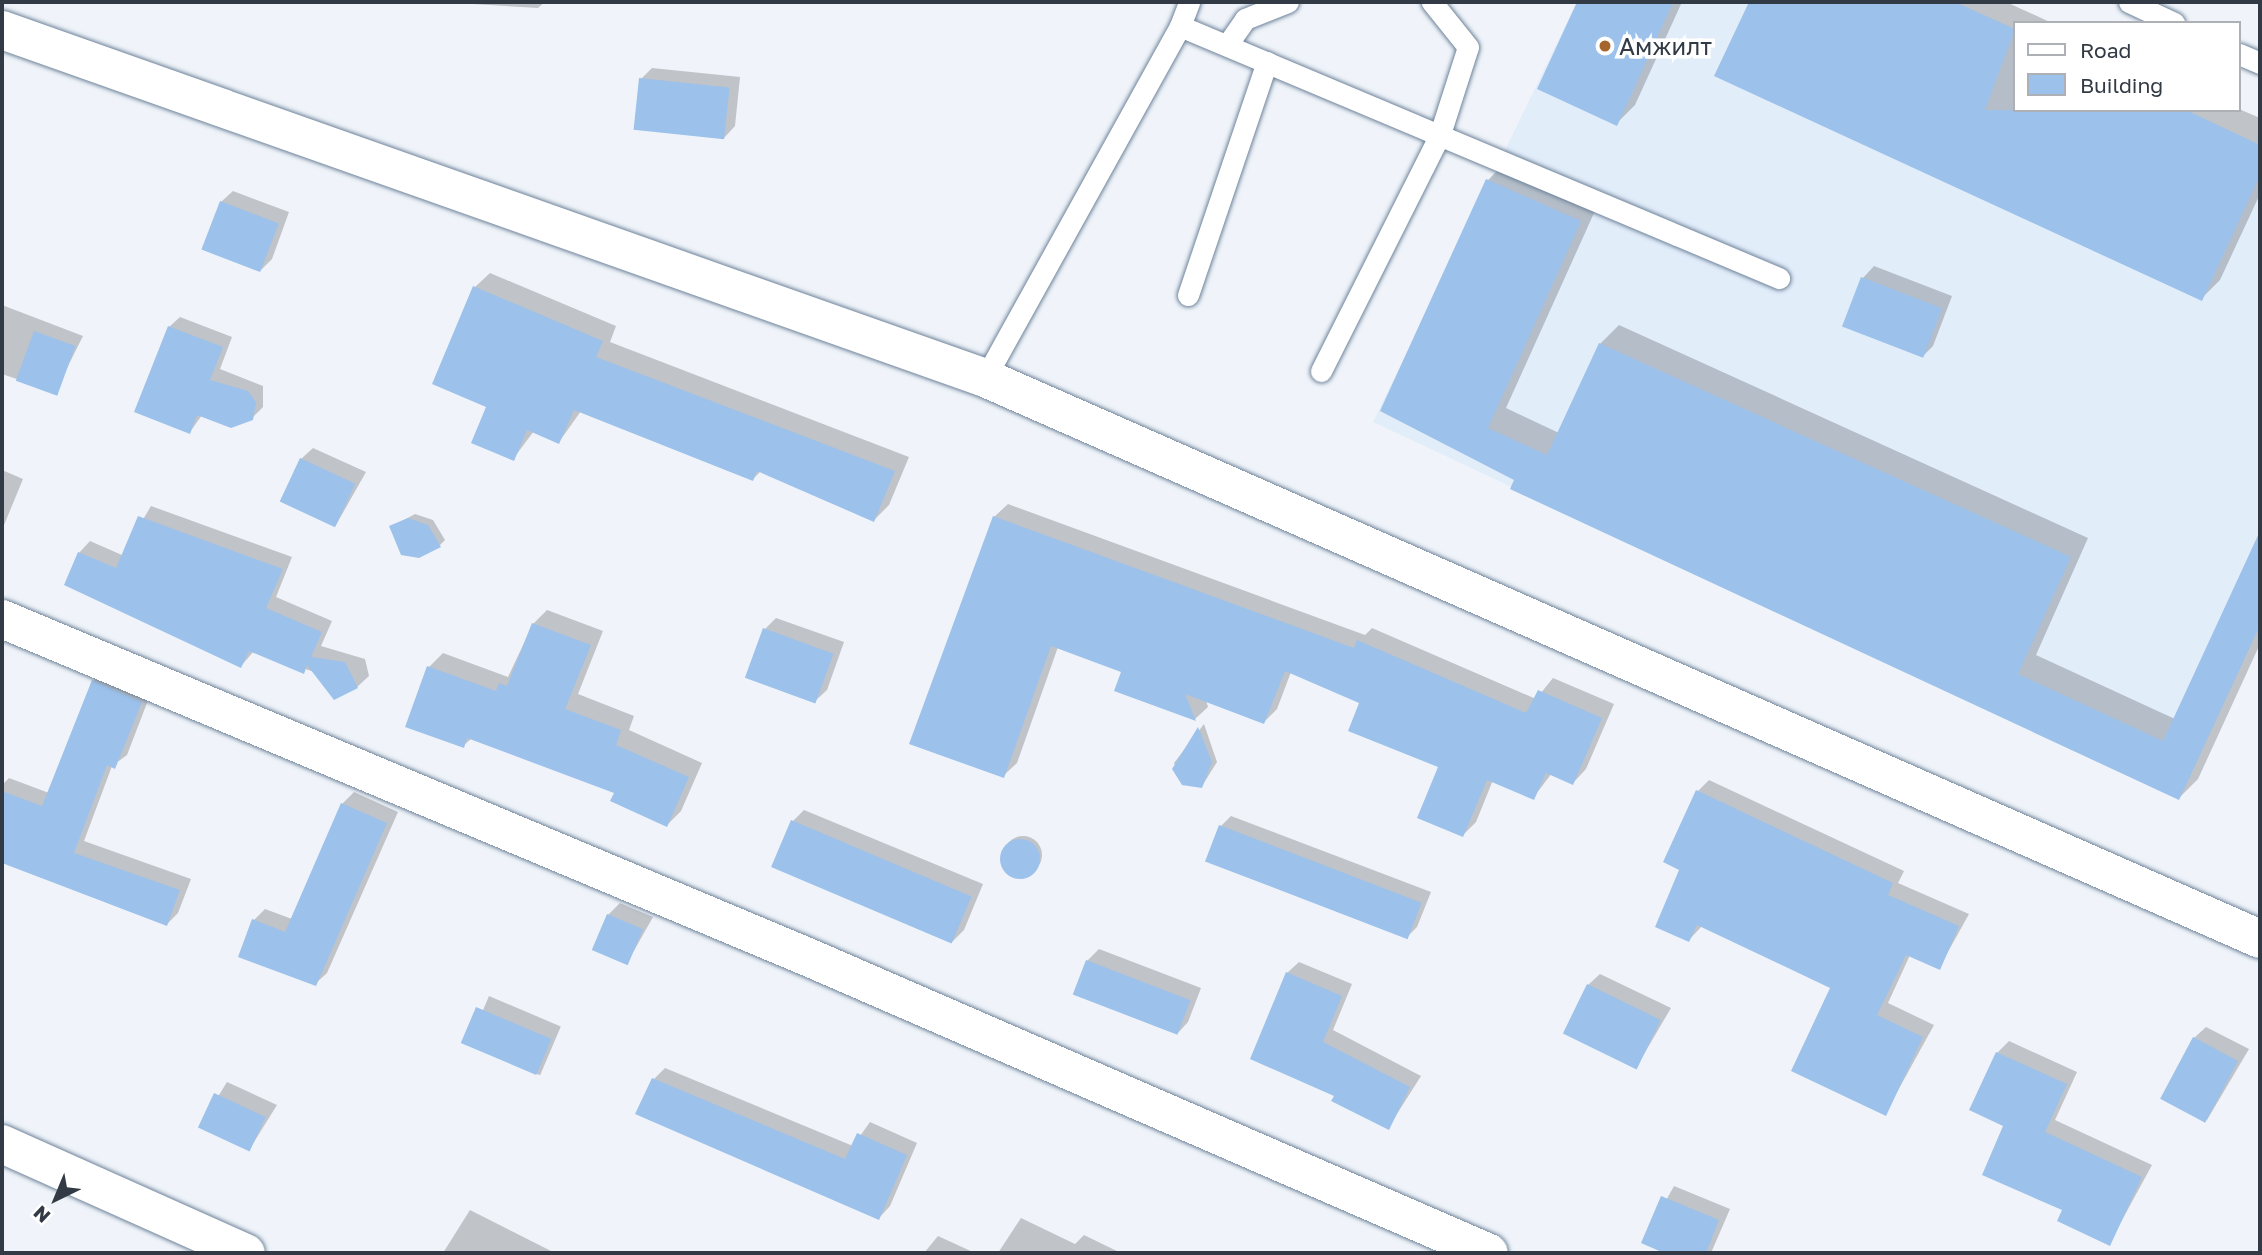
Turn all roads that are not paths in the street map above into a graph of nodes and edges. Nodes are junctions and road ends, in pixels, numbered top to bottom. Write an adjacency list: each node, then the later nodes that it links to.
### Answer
1 (1189, 2): 6 (lane)
2 (1288, 2): 8 (lane)
3 (1432, 2): 12 (lane)
4 (2129, 2): 5 (lane)
5 (2170, 21)
6 (1180, 26): 8 (lane); 16 (lane)
7 (2, 30): 16 (street)
8 (1227, 45): 10 (lane)
9 (2241, 55): 11 (lane)
10 (1267, 62): 12 (lane); 14 (lane)
11 (2260, 63)
12 (1440, 134): 13 (lane); 15 (lane)
13 (1779, 278)
14 (1188, 295)
15 (1321, 371)
16 (985, 378): 18 (street)
17 (2, 619): 21 (street)
18 (2260, 939)
19 (2, 1144): 20 (street)
20 (246, 1253)
21 (1489, 1253)

